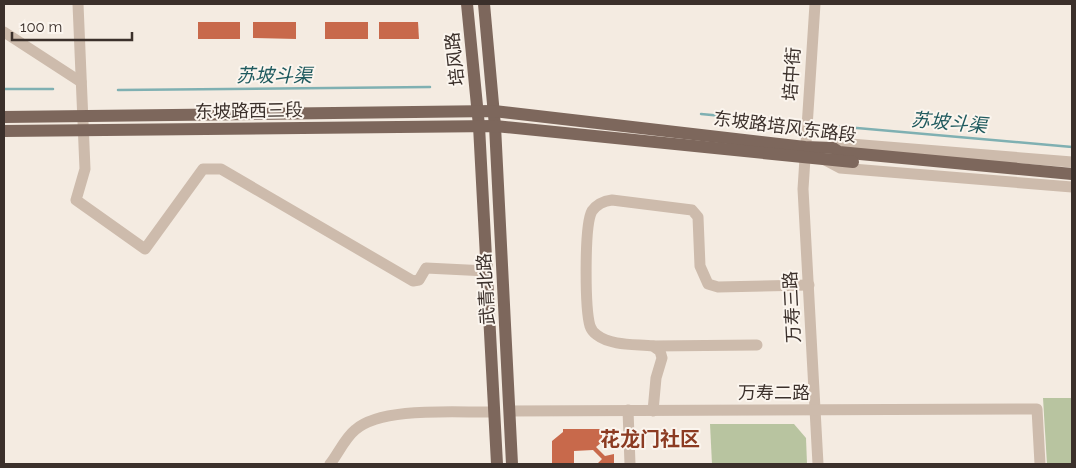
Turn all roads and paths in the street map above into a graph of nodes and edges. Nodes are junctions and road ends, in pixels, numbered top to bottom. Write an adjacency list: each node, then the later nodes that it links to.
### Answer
1 (78, 4): 6 (street)
2 (467, 4): 7 (main road, 培风路)
3 (484, 4): 8 (main road, 培风路)
4 (815, 4): 16 (street, 培中街)
5 (4, 32): 6 (street)
6 (82, 82): 10 (street)
7 (478, 111): 8 (main road, 东坡路西三段); 10 (main road, 东坡路西三段); 11 (main road, 武青北路)
8 (494, 111): 12 (main road, 武青北路); 16 (main road, 东坡路培风东路段)
9 (4, 117): 10 (main road, 东坡路西三段)
10 (83, 117): 14 (street)
11 (479, 126): 12 (main road, 东坡路西三段); 14 (main road, 东坡路西三段); 22 (main road, 武青北路)
12 (495, 126): 16 (main road, 东坡路培风东路段); 28 (main road, 武青北路)
13 (4, 131): 14 (main road, 东坡路西三段)
14 (84, 131): 22 (street)
15 (833, 148): 16 (main road, 东坡路培风东路段); 18 (street); 19 (main road, 东坡路培风东路段)
16 (805, 152): 17 (main road, 东坡路培风东路段); 23 (street, 万寿三路)
17 (821, 159): 20 (main road, 东坡路培风东路段); 21 (street)
18 (1072, 162)
19 (1072, 174)
20 (1072, 181)
21 (1072, 187)
22 (487, 271): 30 (main road, 武青北路)
23 (809, 285): 25 (street); 29 (street, 万寿三路)
24 (756, 345): 25 (street)
25 (653, 346): 27 (street)
26 (628, 410): 27 (street, 万寿二路); 28 (street, 万寿二路); 34 (street)
27 (653, 410): 29 (street, 万寿二路)
28 (510, 411): 33 (main road, 武青北路)
29 (815, 411): 35 (street, 万寿三路); 36 (street, 万寿二路)
30 (494, 412): 31 (street); 32 (main road, 武青北路)
31 (330, 464)
32 (497, 464)
33 (512, 464)
34 (630, 464)
35 (818, 464)
36 (1040, 464)

